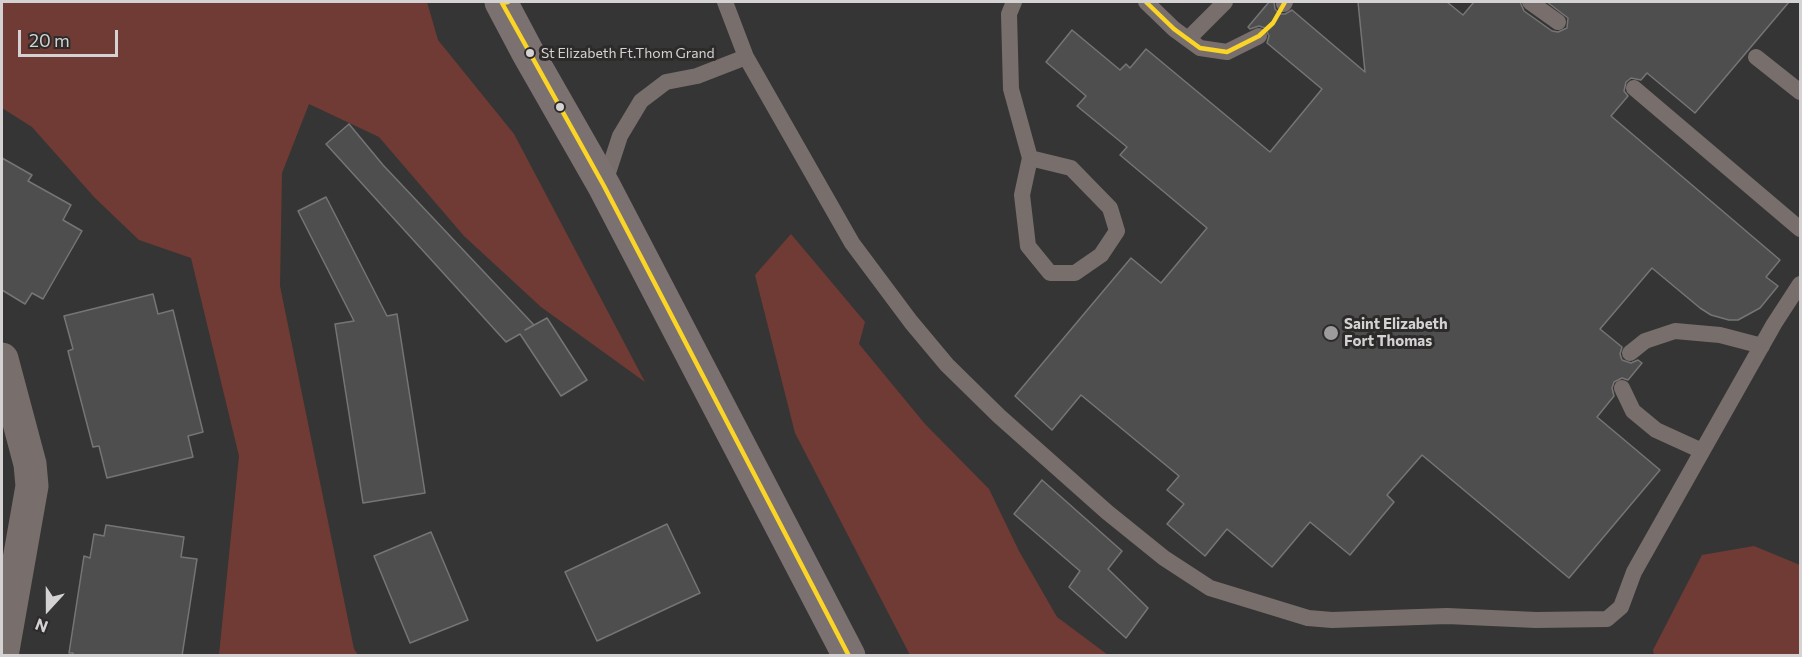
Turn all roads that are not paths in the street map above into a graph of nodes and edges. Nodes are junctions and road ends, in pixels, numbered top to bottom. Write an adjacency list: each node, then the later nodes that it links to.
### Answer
1 (503, 2): 15 (main road)
2 (725, 2): 10 (lane)
3 (1014, 2): 14 (lane)
4 (1146, 2): 9 (lane)
5 (1225, 2): 9 (lane)
6 (1530, 2): 7 (lane)
7 (1558, 22)
8 (1259, 36): 9 (lane)
9 (1188, 39)
10 (746, 57): 15 (lane); 22 (lane)
11 (1756, 57): 13 (lane)
12 (1634, 88): 16 (lane)
13 (1800, 92)
14 (1030, 158): 14 (lane)
15 (604, 186): 24 (main road)
16 (1800, 229)
17 (1800, 284): 18 (lane)
18 (1762, 346): 19 (lane); 22 (lane)
19 (1630, 353)
20 (2, 358): 23 (street)
21 (1622, 388): 22 (lane)
22 (1702, 451)
23 (2, 656)
24 (849, 656)

